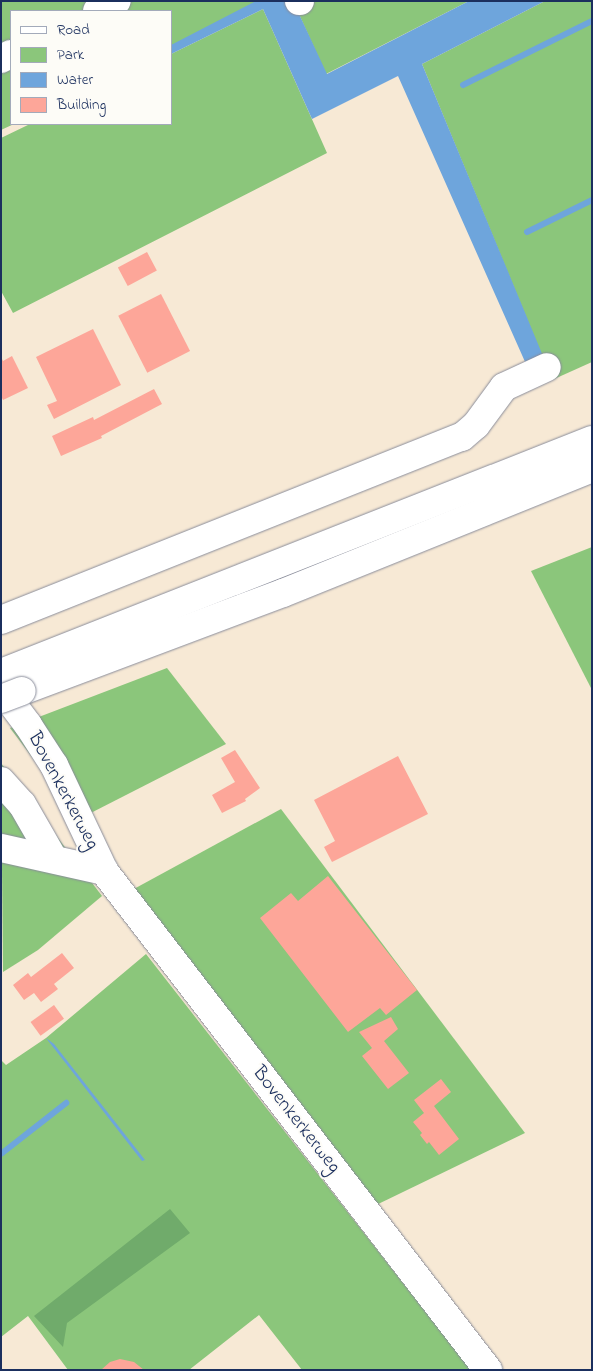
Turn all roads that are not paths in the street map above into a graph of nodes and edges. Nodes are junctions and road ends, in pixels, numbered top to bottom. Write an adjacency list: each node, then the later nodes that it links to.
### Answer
1 (117, 1): 2 (main road)
2 (99, 10)
3 (547, 367): 6 (main road)
4 (592, 440): 7 (main road)
5 (592, 468): 7 (main road)
6 (1, 620)
7 (6, 684): 11 (main road, Bovenkerkerweg)
8 (1, 781): 10 (main road)
9 (1, 848): 10 (main road, Bovenkerkerweg)
10 (53, 858): 11 (main road, Bovenkerkerweg)
11 (104, 871): 12 (main road, Bovenkerkerweg)
12 (488, 1370)

